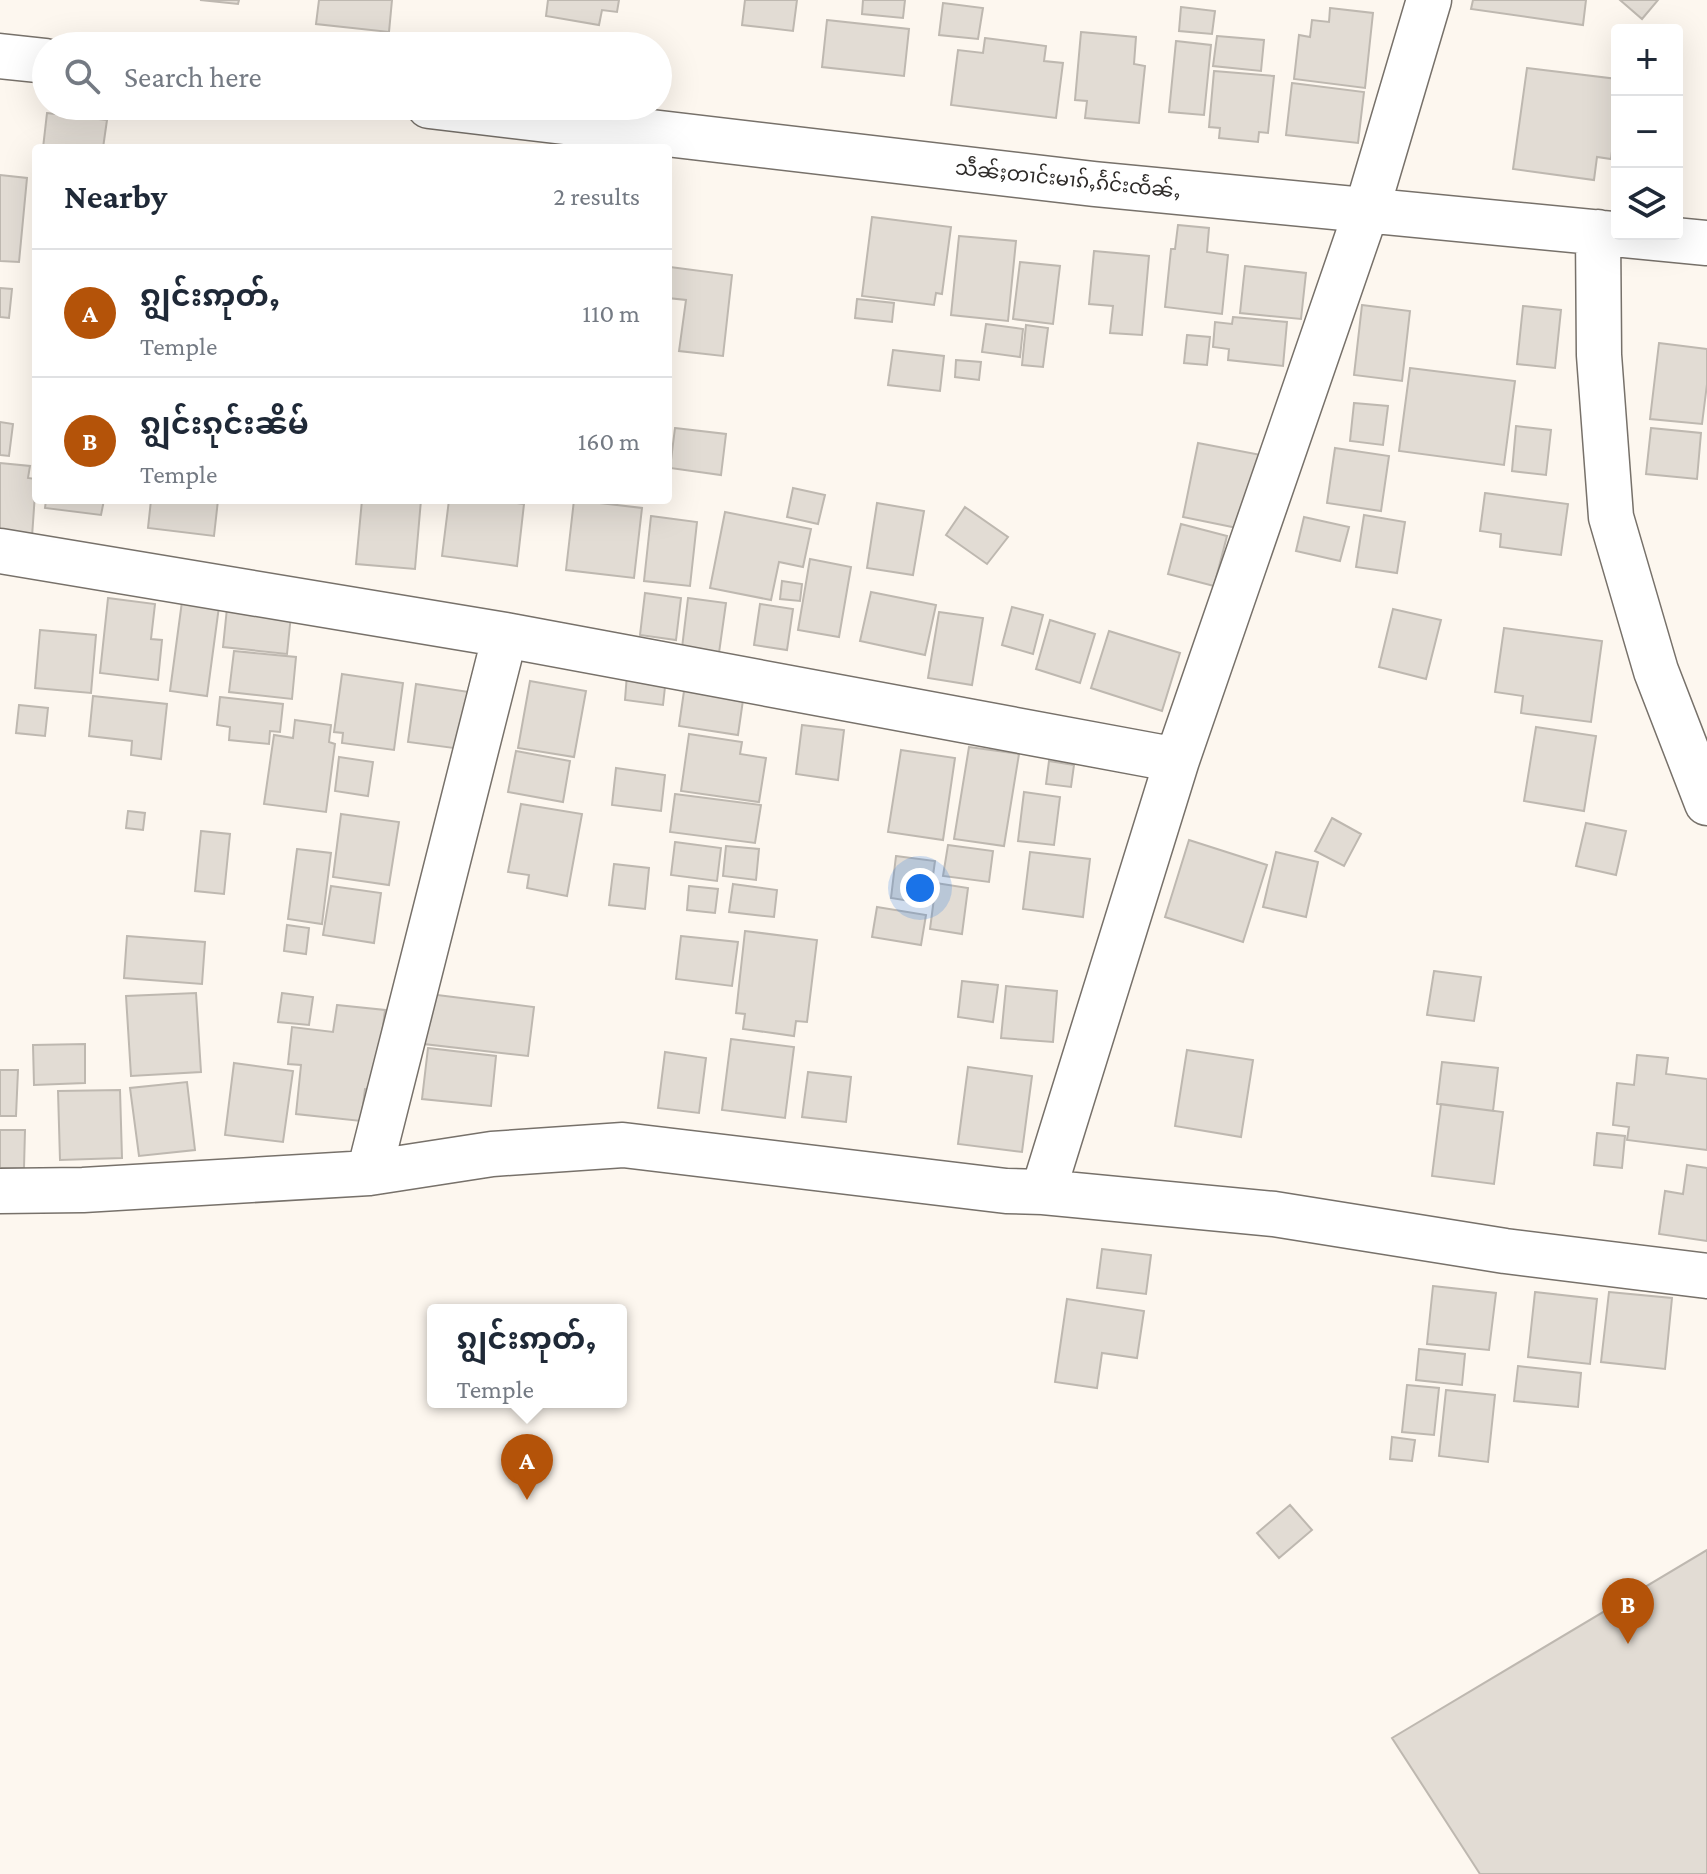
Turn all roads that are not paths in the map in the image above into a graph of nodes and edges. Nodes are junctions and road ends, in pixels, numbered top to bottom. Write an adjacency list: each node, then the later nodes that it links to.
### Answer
1 (1429, 0): 5 (street)
2 (0, 56): 3 (street)
3 (32, 59)
4 (548, 120): 5 (street, သဵၼ်ႈတၢင်းမၢၵ်ႇၵႅင်းၸႅၼ်ႇ)
5 (1367, 209): 6 (street, သဵၼ်ႈတၢင်းမၢၵ်ႇၵႅင်းၸႅၼ်ႇ); 10 (street)
6 (1598, 232): 7 (street, သဵၼ်ႈတၢင်းမၢၵ်ႇၵႅင်းၸႅၼ်ႇ); 11 (street)
7 (1707, 243)
8 (0, 551): 9 (street)
9 (505, 635): 10 (street); 12 (street)
10 (1177, 760): 14 (street)
11 (1707, 803)
12 (369, 1173): 13 (street); 14 (street)
13 (0, 1191)
14 (1043, 1192): 15 (street)
15 (1707, 1276)

